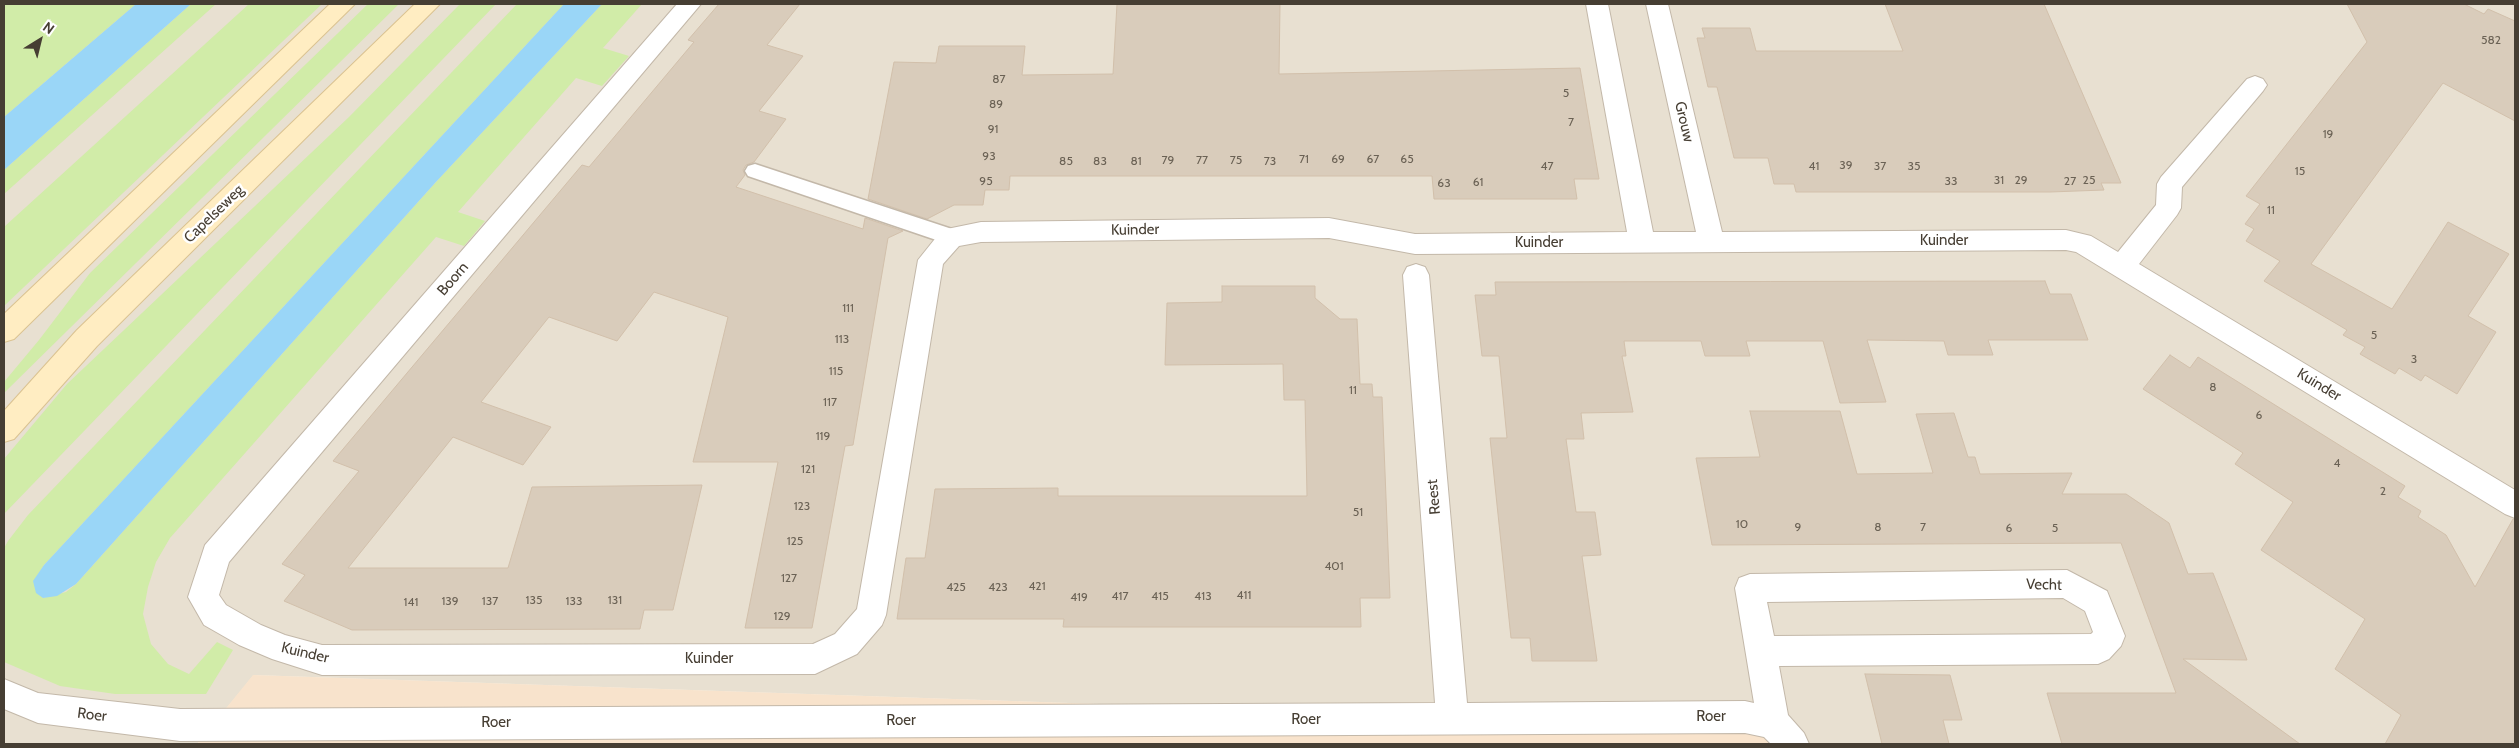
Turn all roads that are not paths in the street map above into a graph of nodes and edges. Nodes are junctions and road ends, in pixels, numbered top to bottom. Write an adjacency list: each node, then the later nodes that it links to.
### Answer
1 (344, 4): 13 (main road)
2 (429, 4): 14 (main road, Capelseweg)
3 (690, 4): 16 (street, Boorn)
4 (1597, 4): 10 (street)
5 (1657, 4): 9 (street, Grouw)
6 (2255, 85): 11 (street)
7 (755, 171): 8 (lane, Kuinder)
8 (951, 237): 10 (street, Kuinder); 16 (street, Kuinder)
9 (1711, 241): 10 (street, Kuinder); 11 (street, Kuinder)
10 (1642, 243)
11 (2122, 266): 15 (street, Kuinder)
12 (1416, 275): 19 (street, Reest)
13 (4, 331)
14 (4, 430)
15 (2515, 505)
16 (216, 555)
17 (1761, 652): 17 (street, Vecht); 20 (street, Vecht)
18 (4, 694): 21 (street, Roer)
19 (1452, 718): 20 (street, Roer); 21 (street, Roer)
20 (1783, 733)
21 (175, 734)

